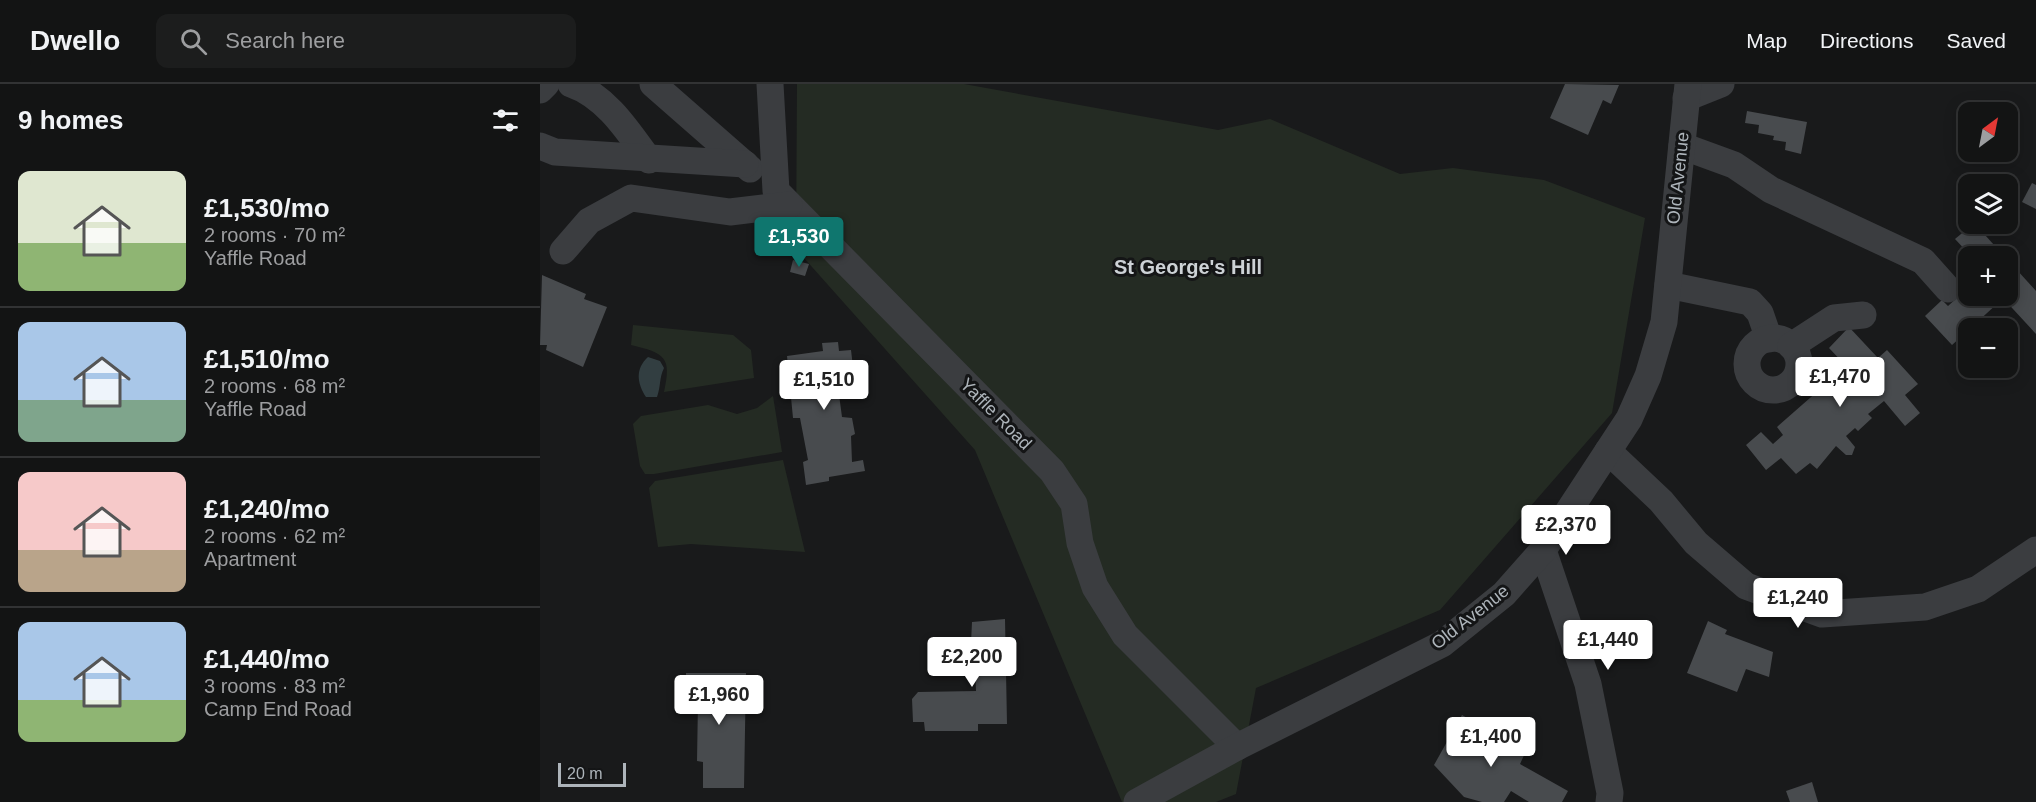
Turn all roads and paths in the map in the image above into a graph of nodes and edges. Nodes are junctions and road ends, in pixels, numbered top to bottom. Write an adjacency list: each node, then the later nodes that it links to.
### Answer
1 (546, 84): 6 (street)
2 (571, 84): 10 (street)
3 (653, 84): 11 (street, Yaffle Road)
4 (770, 84): 12 (street)
5 (1720, 84): 7 (street)
6 (540, 90)
7 (1687, 91): 9 (street, Old Avenue)
8 (540, 146): 10 (street)
9 (1682, 146): 14 (street, Old Avenue); 15 (street)
10 (649, 160): 11 (street)
11 (745, 164): 12 (street, Yaffle Road)
12 (783, 198): 13 (street); 20 (street, Yaffle Road)
13 (563, 252)
14 (1668, 285): 16 (street); 17 (street, Old Avenue)
15 (1948, 290)
16 (1863, 315)
17 (1608, 451): 18 (street, Old Avenue); 19 (street)
18 (1543, 550): 20 (street, Old Avenue); 22 (street)
19 (2036, 550)
20 (1237, 747): 21 (street, Old Avenue)
21 (1137, 802)
22 (1609, 802)

